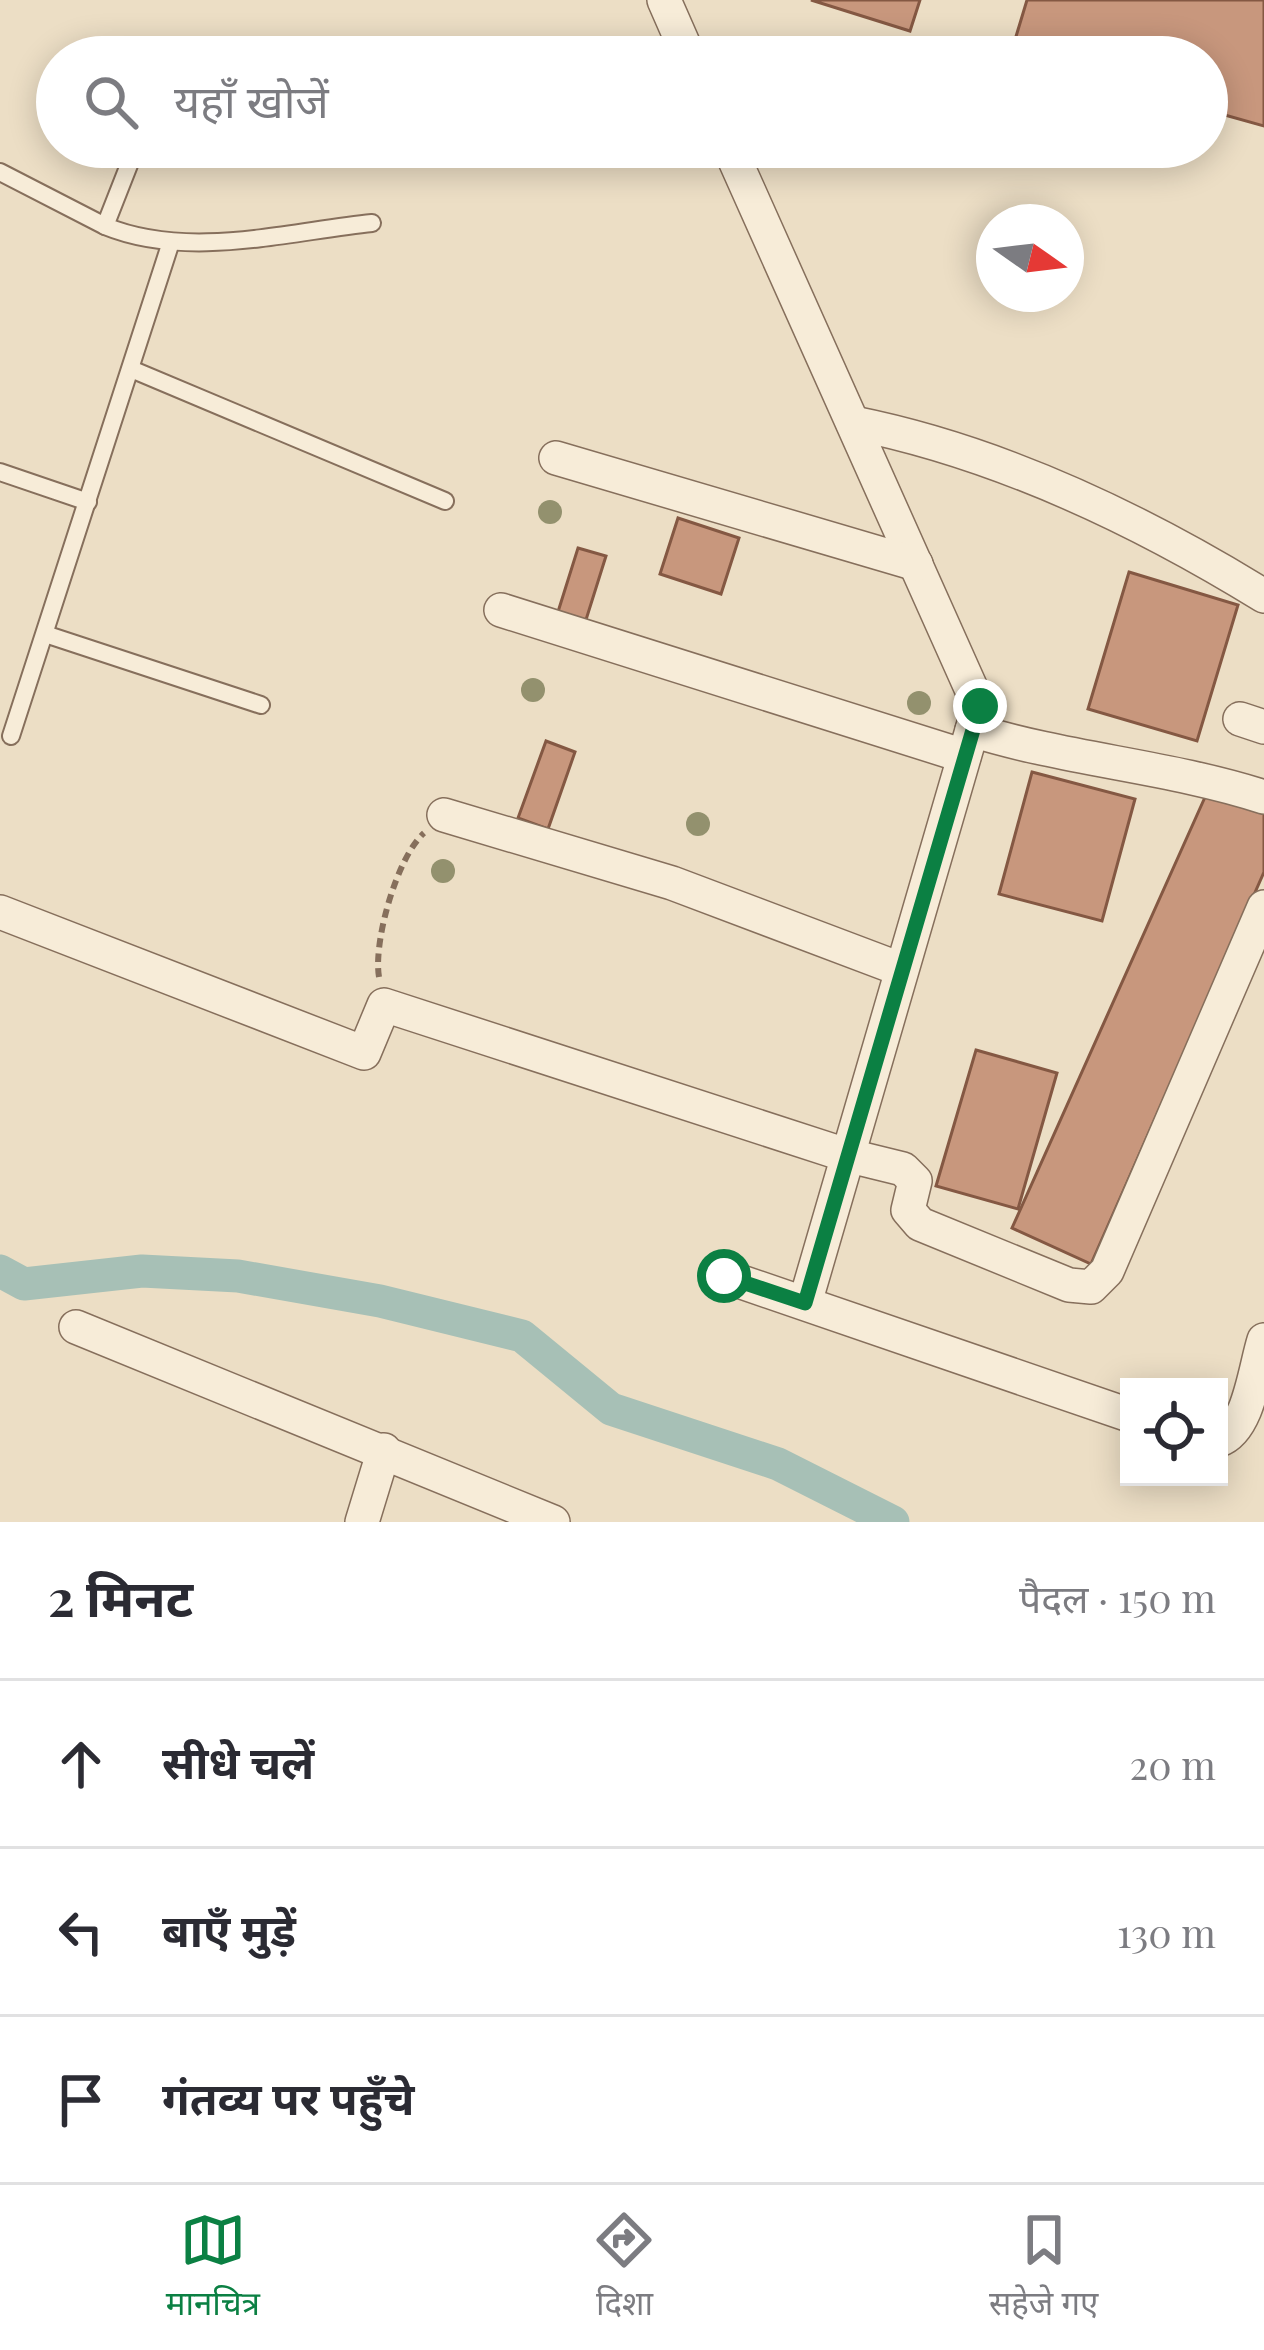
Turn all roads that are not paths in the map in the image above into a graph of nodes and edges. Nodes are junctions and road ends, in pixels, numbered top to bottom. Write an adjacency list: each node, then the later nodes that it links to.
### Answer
1 (664, 0): 2 (street)
2 (680, 36)
3 (128, 168): 7 (lane)
4 (738, 168): 10 (street)
5 (0, 172): 7 (lane)
6 (372, 223): 8 (lane)
7 (105, 226): 8 (lane)
8 (170, 245): 9 (lane)
9 (131, 369): 13 (lane); 14 (lane)
10 (853, 423): 15 (street); 16 (street)
11 (556, 458): 15 (street)
12 (0, 472): 14 (lane)
13 (445, 501)
14 (88, 502): 18 (lane)
15 (916, 564): 21 (street)
16 (1264, 596)
17 (501, 610): 21 (street)
18 (45, 634): 19 (lane); 20 (lane)
19 (260, 705)
20 (11, 736)
21 (968, 742): 22 (street); 26 (street)
22 (1264, 797)
23 (444, 815): 26 (street)
24 (1264, 907): 27 (street)
25 (0, 912): 27 (street)
26 (900, 969): 27 (street)
27 (845, 1155): 29 (street)
28 (724, 1276): 29 (street)
29 (805, 1303): 32 (street)
30 (76, 1327): 34 (street)
31 (1264, 1340): 33 (street)
32 (1120, 1412)
33 (1228, 1437)
34 (384, 1450): 35 (street); 36 (street)
35 (362, 1522)
36 (553, 1522)

